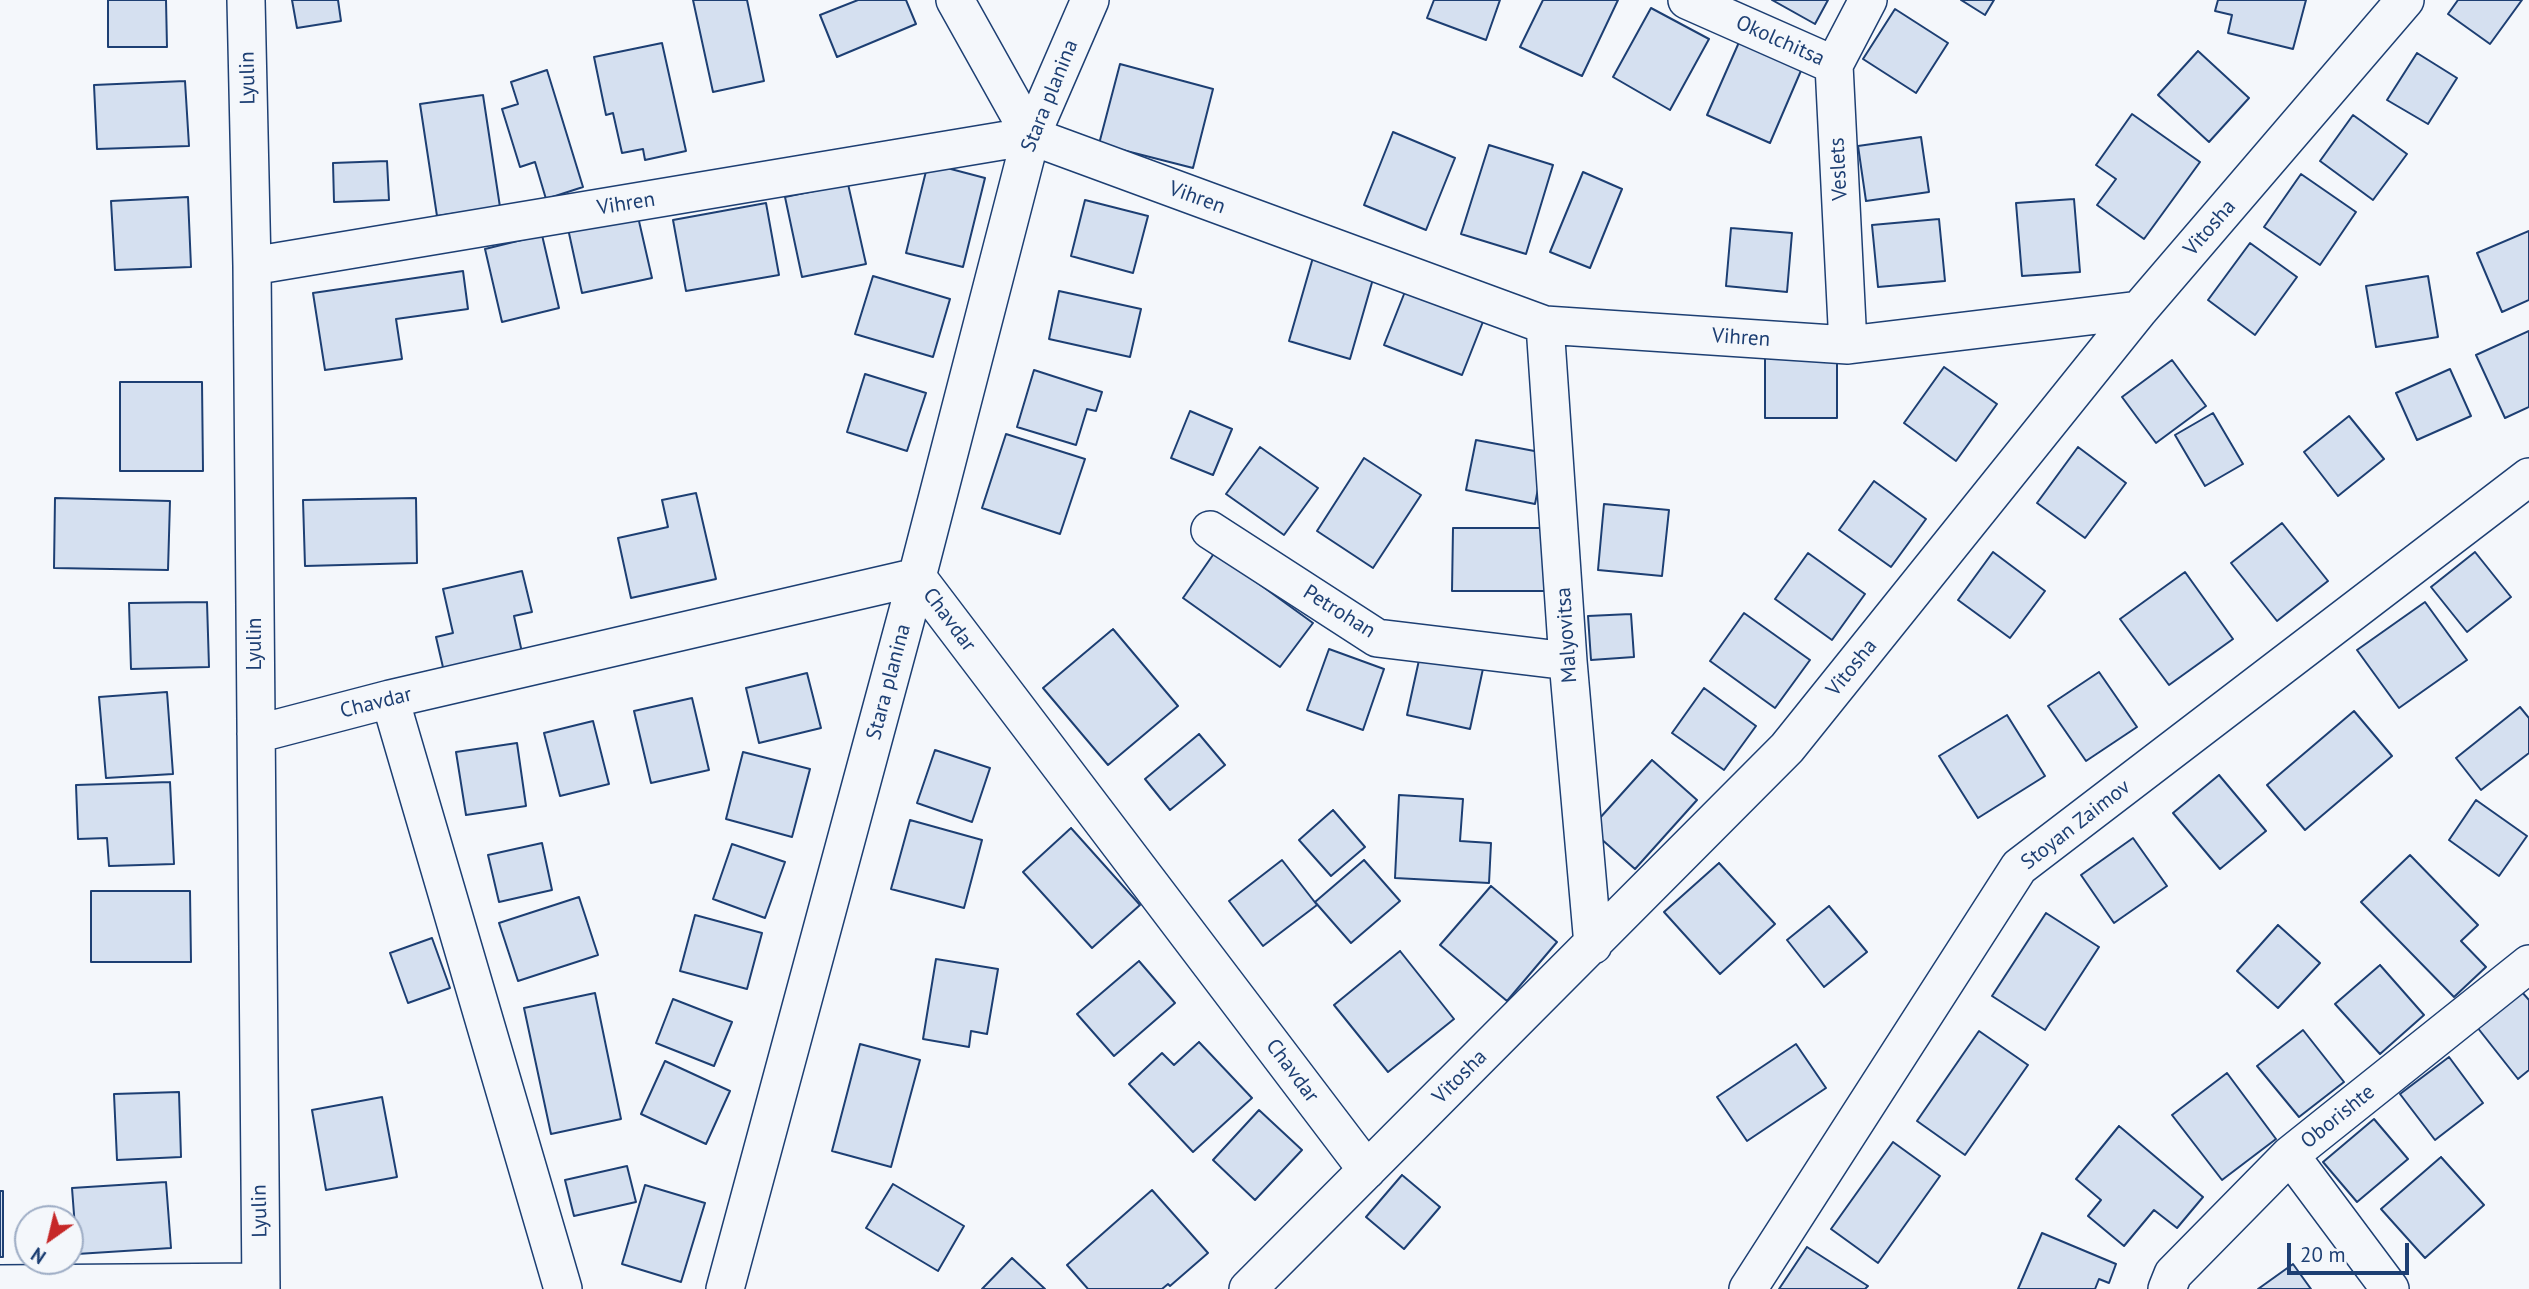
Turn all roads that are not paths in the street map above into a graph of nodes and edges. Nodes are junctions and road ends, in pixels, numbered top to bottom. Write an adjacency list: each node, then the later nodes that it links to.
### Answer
1 (246, 0): 9 (street, Lyulin)
2 (955, 0): 8 (street)
3 (1090, 0): 8 (street, Stara planina)
4 (1687, 0): 7 (street, Okolchitsa)
5 (1868, 0): 7 (street)
6 (2405, 0): 10 (street, Vitosha)
7 (1834, 65): 12 (street, Veslets)
8 (1031, 136): 9 (street, Vihren); 11 (street, Vihren); 15 (street, Stara planina)
9 (252, 266): 18 (street, Lyulin)
10 (2139, 310): 12 (street, Vihren); 19 (street, Vitosha)
11 (1545, 325): 12 (street, Vihren); 16 (street, Malyovitsa)
12 (1847, 345)
13 (2529, 477): 28 (street, Stoyan Zaimov)
14 (1210, 530): 16 (street, Petrohan)
15 (917, 577): 17 (street, Chavdar); 22 (street, Chavdar); 26 (street, Stara planina)
16 (1568, 661): 19 (street, Malyovitsa)
17 (390, 699): 18 (street, Chavdar); 25 (street)
18 (256, 734): 24 (street, Lyulin)
19 (1593, 945): 22 (street, Vitosha)
20 (2529, 964): 21 (street, Oborishte)
21 (2290, 1155): 29 (street, Oborishte); 30 (street)
22 (1367, 1170): 27 (street, Vitosha)
23 (0, 1284): 24 (street)
24 (261, 1286)
25 (563, 1289)
26 (725, 1289)
27 (1248, 1289)
28 (1748, 1289)
29 (2167, 1289)
30 (2390, 1289)

